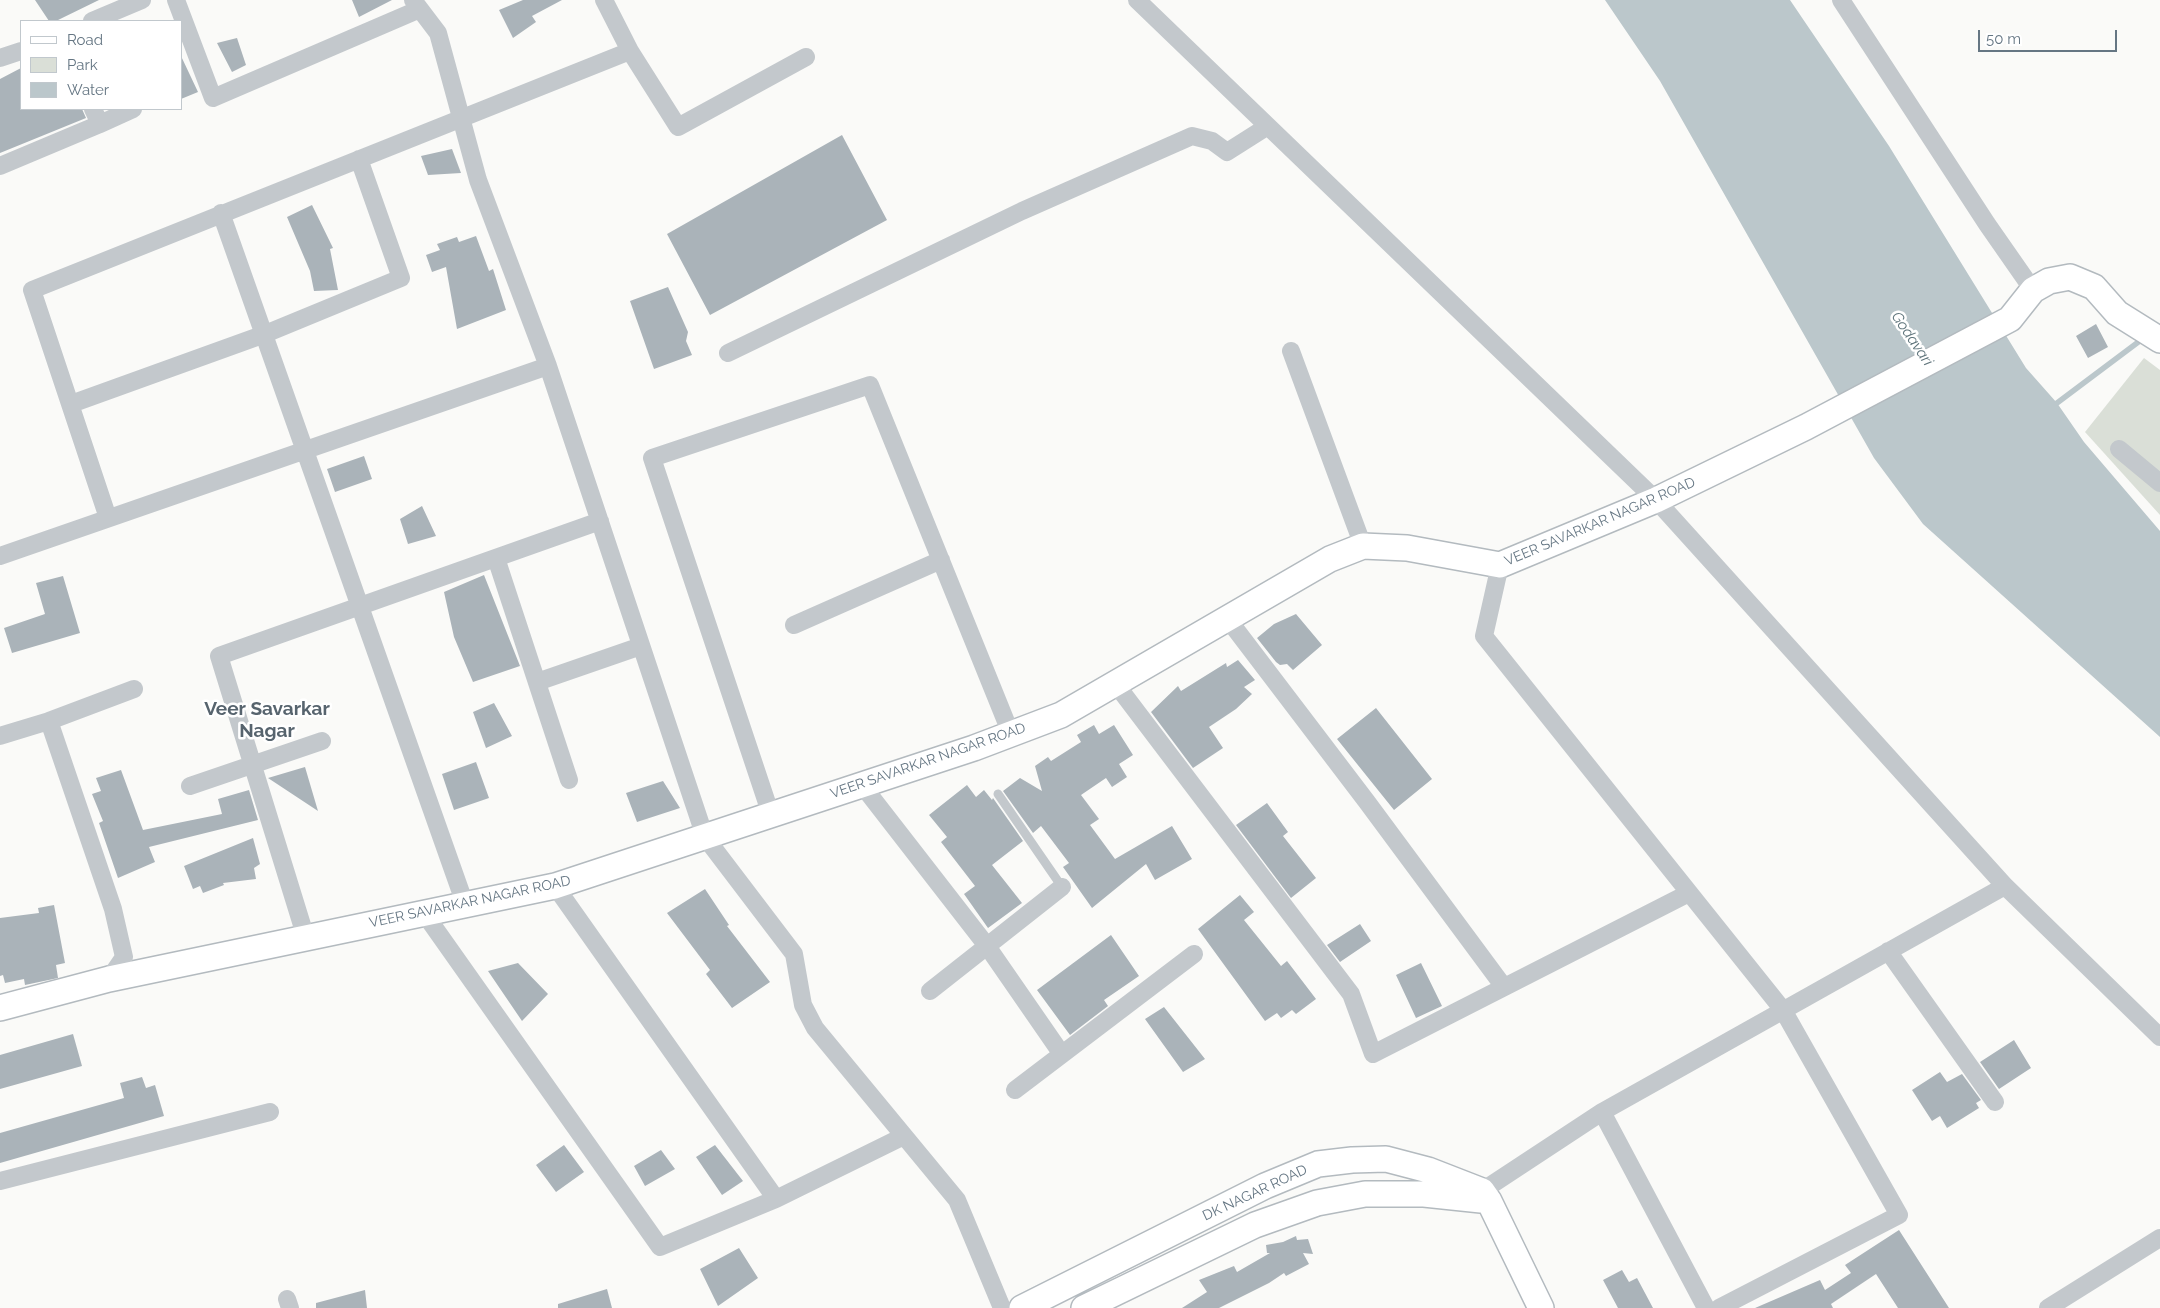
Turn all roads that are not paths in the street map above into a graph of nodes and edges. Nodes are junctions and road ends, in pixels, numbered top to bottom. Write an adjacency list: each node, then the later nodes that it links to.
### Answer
1 (142, 0): 7 (street)
2 (176, 0): 6 (street)
3 (604, 0): 10 (street)
4 (1137, 0): 16 (street)
5 (1841, 0): 20 (street)
6 (417, 5): 15 (street)
7 (108, 6): 8 (street)
8 (93, 20)
9 (20, 51): 12 (street)
10 (630, 51): 11 (street); 15 (street)
11 (806, 57)
12 (0, 58)
13 (128, 110): 14 (street)
14 (97, 116): 18 (street)
15 (461, 119): 17 (street); 25 (street)
16 (1268, 126): 24 (street); 30 (street)
17 (359, 158): 19 (street); 21 (street)
18 (0, 166)
19 (221, 213): 21 (street); 26 (street)
20 (2033, 290): 22 (street); 30 (street, VEER SAVARKAR NAGAR ROAD)
21 (263, 333): 26 (street); 28 (street)
22 (2160, 340)
23 (1291, 351): 33 (street)
24 (728, 353)
25 (548, 366): 28 (street); 32 (street)
26 (71, 404): 31 (street)
27 (2119, 449): 29 (street)
28 (304, 450): 31 (street); 38 (street)
29 (2160, 483)
30 (1656, 500): 37 (street, VEER SAVARKAR NAGAR ROAD); 57 (street)
31 (108, 518): 34 (street)
32 (600, 521): 35 (street); 41 (street)
33 (1363, 546): 37 (street, VEER SAVARKAR NAGAR ROAD); 39 (street, VEER SAVARKAR NAGAR ROAD)
34 (0, 556)
35 (496, 558): 38 (street); 42 (street)
36 (941, 560): 40 (street); 46 (street); 54 (street)
37 (1500, 565): 59 (street)
38 (360, 606): 49 (street); 60 (street)
39 (1228, 618): 43 (street, VEER SAVARKAR NAGAR ROAD); 67 (street)
40 (794, 625)
41 (641, 646): 42 (street); 55 (street)
42 (537, 682): 50 (street)
43 (1115, 683): 46 (street, VEER SAVARKAR NAGAR ROAD); 67 (street)
44 (134, 689): 45 (street)
45 (49, 721): 47 (street); 66 (street)
46 (1011, 734): 51 (street, VEER SAVARKAR NAGAR ROAD)
47 (0, 736)
48 (322, 741): 49 (street)
49 (252, 765): 52 (street); 62 (street)
50 (569, 780)
51 (862, 785): 54 (street, VEER SAVARKAR NAGAR ROAD); 63 (street)
52 (190, 786)
53 (998, 794): 58 (lane)
54 (770, 815): 55 (street, VEER SAVARKAR NAGAR ROAD)
55 (705, 836): 56 (street, VEER SAVARKAR NAGAR ROAD); 77 (street)
56 (555, 886): 60 (street, VEER SAVARKAR NAGAR ROAD); 80 (street)
57 (2005, 886): 64 (street); 71 (street)
58 (1062, 887): 63 (street)
59 (1689, 892): 67 (street); 70 (street)
60 (465, 904): 61 (street, VEER SAVARKAR NAGAR ROAD)
61 (424, 913): 62 (street, VEER SAVARKAR NAGAR ROAD); 80 (street)
62 (306, 938): 66 (street, VEER SAVARKAR NAGAR ROAD)
63 (987, 946): 68 (street); 72 (street)
64 (1888, 951): 70 (street); 74 (street)
65 (1194, 954): 72 (street)
66 (109, 979): 69 (street, VEER SAVARKAR NAGAR ROAD)
67 (1504, 987)
68 (930, 991)
69 (0, 1008)
70 (1783, 1010): 76 (street); 87 (street)
71 (2160, 1037)
72 (1062, 1053): 73 (street)
73 (1015, 1090)
74 (1995, 1102)
75 (270, 1112): 78 (street)
76 (1602, 1112): 79 (street); 86 (street)
77 (904, 1136): 80 (street); 82 (street)
78 (0, 1181)
79 (1485, 1196): 83 (street, DK NAGAR ROAD); 84 (street, DK NAGAR ROAD); 85 (street)
80 (776, 1199)
81 (2160, 1238): 88 (street)
82 (1002, 1308)
83 (1022, 1308)
84 (1084, 1308)
85 (1541, 1308)
86 (1706, 1308)
87 (1718, 1308)
88 (2048, 1308)

